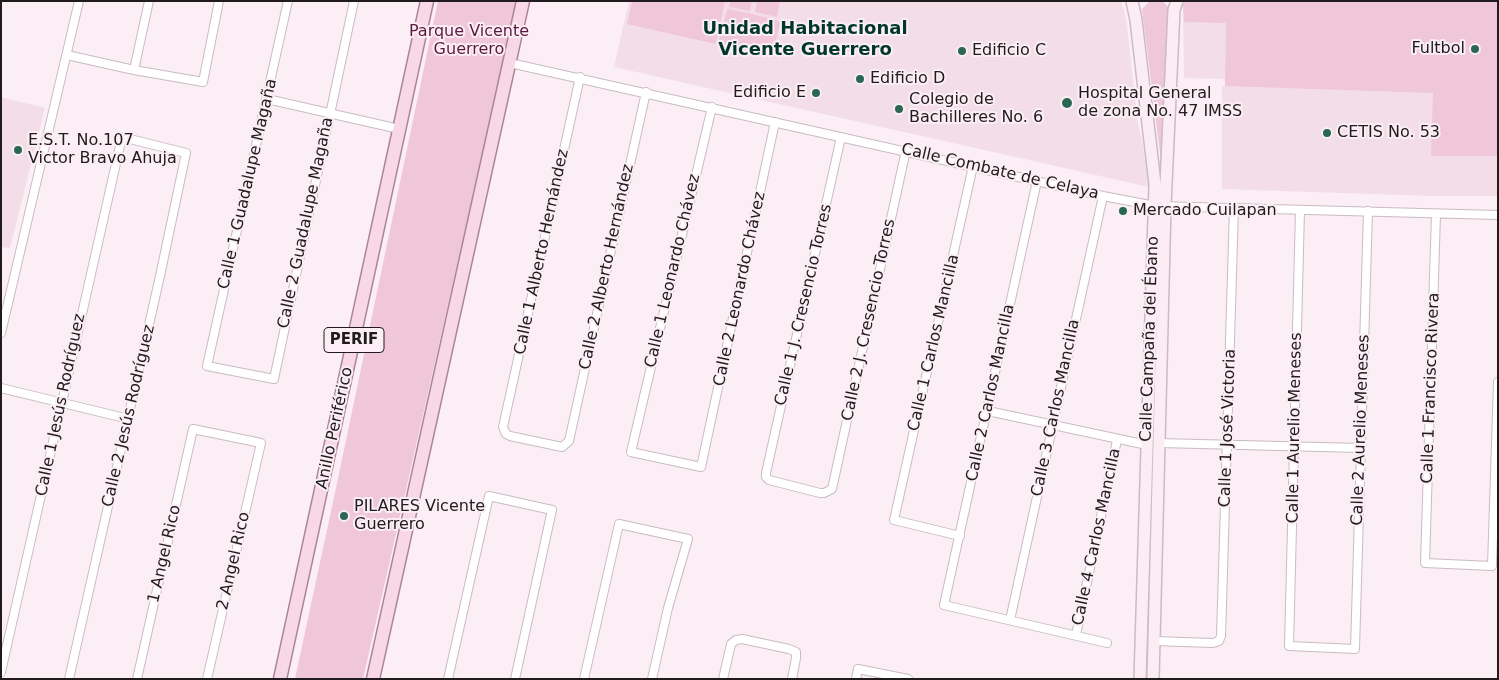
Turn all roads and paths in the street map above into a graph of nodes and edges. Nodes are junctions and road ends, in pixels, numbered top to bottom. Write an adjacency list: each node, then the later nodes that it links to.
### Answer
1 (79, 1): 10 (street)
2 (149, 1): 12 (street)
3 (219, 1): 12 (street)
4 (288, 1): 15 (street, Calle 1 Guadalupe Magaña)
5 (354, 1): 17 (street, Calle 2 Guadalupe Magaña)
6 (427, 1): 19 (main road, Anillo Periférico / PERIF)
7 (523, 1): 11 (main road)
8 (1135, 4): 26 (street, Calle Campaña del Ébano)
9 (1173, 4): 26 (street, Calle Campaña del Ébano)
10 (67, 55): 12 (street); 32 (street)
11 (510, 63): 13 (street, Calle Combate de Celaya); 64 (main road)
12 (134, 70)
13 (580, 77): 14 (street, Calle Combate de Celaya); 43 (street, Calle 1 Alberto Hernández)
14 (646, 92): 16 (street, Calle Combate de Celaya); 43 (street, Calle 2 Alberto Hernández)
15 (267, 99): 17 (street); 34 (street, Calle 1 Guadalupe Magaña)
16 (712, 107): 18 (street, Calle Combate de Celaya); 49 (street, Calle 1 Leonardo Chávez)
17 (330, 113): 19 (street); 34 (street, Calle 2 Guadalupe Magaña)
18 (776, 122): 21 (street, Calle Combate de Celaya); 49 (street, Calle 2 Leonardo Chávez)
19 (399, 129): 63 (main road, Anillo Periférico / PERIF)
20 (122, 137): 37 (street, Calle 1 Jesús Rodríguez); 39 (street, Calle 2 Jesús Rodríguez)
21 (841, 137): 22 (street, Calle Combate de Celaya); 50 (street, Calle 1 J. Cresencio Torres)
22 (906, 150): 23 (street, Calle Combate de Celaya); 50 (street, Calle 2 J. Cresencio Torres)
23 (973, 166): 24 (street, Calle Combate de Celaya); 51 (street, Calle 1 Carlos Mancilla)
24 (1037, 180): 25 (street, Calle Combate de Celaya); 38 (street, Calle 2 Carlos Mancilla)
25 (1103, 196): 26 (street, Calle Combate de Celaya); 40 (street, Calle 3 Carlos Mancilla)
26 (1160, 206): 27 (street, Calle Combate de Celaya); 44 (street, Calle Campaña del Ébano); 45 (street, Calle Campaña del Ébano)
27 (1234, 208): 28 (street, Calle Combate de Celaya); 46 (street, Calle 1 José Victoria)
28 (1300, 210): 29 (street, Calle Combate de Celaya); 47 (street, Calle 1 Aurelio Meneses)
29 (1368, 212): 30 (street, Calle Combate de Celaya); 48 (street, Calle 2 Aurelio Meneses)
30 (1436, 214): 31 (street, Calle Combate de Celaya); 35 (street, Calle 1 Francisco Rivera)
31 (1498, 215)
32 (3, 321): 33 (street)
33 (1, 333)
34 (207, 366)
35 (1498, 382)
36 (1, 388): 37 (street)
37 (62, 402): 39 (street); 59 (street, Calle 1 Jesús Rodríguez)
38 (988, 411): 40 (street); 51 (street, Calle 2 Carlos Mancilla)
39 (129, 419): 60 (street, Calle 2 Jesús Rodríguez)
40 (1052, 425): 42 (street); 54 (street, Calle 3 Carlos Mancilla)
41 (193, 429): 61 (street, 1 Angel Rico); 62 (street, 2 Angel Rico)
42 (1117, 440): 45 (street); 55 (street, Calle 4 Carlos Mancilla)
43 (569, 442)
44 (1159, 443): 46 (street); 53 (street, Calle Campaña del Ébano)
45 (1147, 445): 52 (street, Calle Campaña del Ébano)
46 (1227, 445): 47 (street); 56 (street, Calle 1 José Victoria)
47 (1295, 446): 48 (street); 58 (street, Calle 1 Aurelio Meneses)
48 (1361, 448): 58 (street, Calle 2 Aurelio Meneses)
49 (704, 456)
50 (832, 489)
51 (960, 536): 54 (street, Calle 2 Carlos Mancilla)
52 (1144, 548): 53 (street); 73 (street, Calle Campaña del Ébano)
53 (1157, 548): 56 (street, Calle Campaña del Ébano)
54 (1010, 620): 55 (street)
55 (1076, 635): 57 (street)
56 (1154, 641): 74 (street, Calle Campaña del Ébano)
57 (1107, 644)
58 (1354, 649)
59 (1, 672)
60 (70, 679)
61 (137, 679)
62 (207, 679)
63 (280, 679)
64 (372, 679)
65 (448, 679): 66 (street)
66 (515, 679)
67 (584, 679): 68 (street)
68 (652, 679)
69 (723, 679): 70 (street)
70 (792, 679)
71 (856, 679): 72 (street)
72 (908, 679)
73 (1140, 679)
74 (1153, 679)

